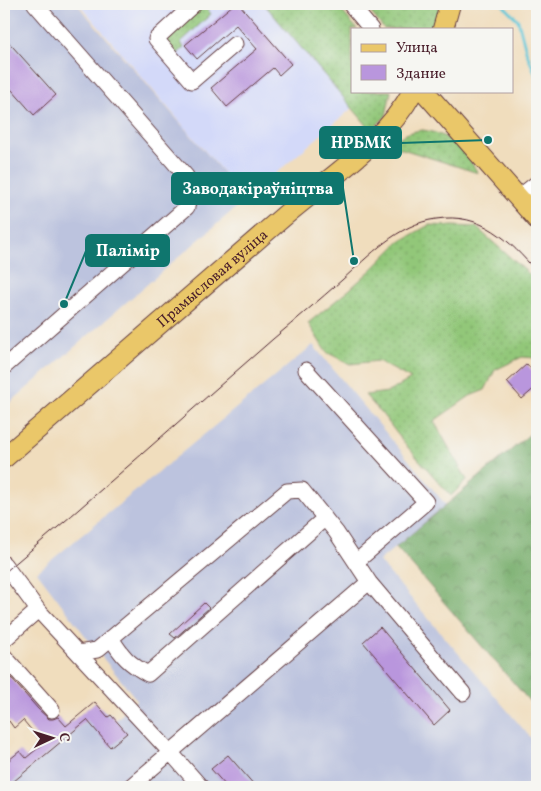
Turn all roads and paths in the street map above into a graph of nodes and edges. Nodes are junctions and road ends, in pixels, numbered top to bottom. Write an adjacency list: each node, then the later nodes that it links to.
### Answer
1 (35, 4): 13 (street)
2 (194, 4): 7 (street)
3 (350, 4): 5 (street)
4 (450, 4): 6 (main road)
5 (370, 28)
6 (443, 28)
7 (235, 44)
8 (412, 92): 15 (main road, Прамысловая вуліца)
9 (425, 92): 11 (main road)
10 (537, 182): 11 (street)
11 (518, 198): 12 (main road)
12 (537, 219)
13 (4, 366)
14 (306, 370): 17 (street)
15 (4, 458)
16 (325, 518): 17 (street); 21 (street); 21 (street)
17 (356, 562): 19 (street)
18 (4, 564): 20 (street)
19 (369, 582): 25 (street); 27 (street)
20 (38, 610): 22 (street); 23 (street)
21 (111, 638): 23 (street)
22 (4, 640)
23 (78, 653): 27 (street)
24 (4, 656): 26 (street)
25 (463, 693)
26 (52, 710)
27 (171, 752): 28 (street); 29 (street)
28 (130, 787)
29 (201, 787)

